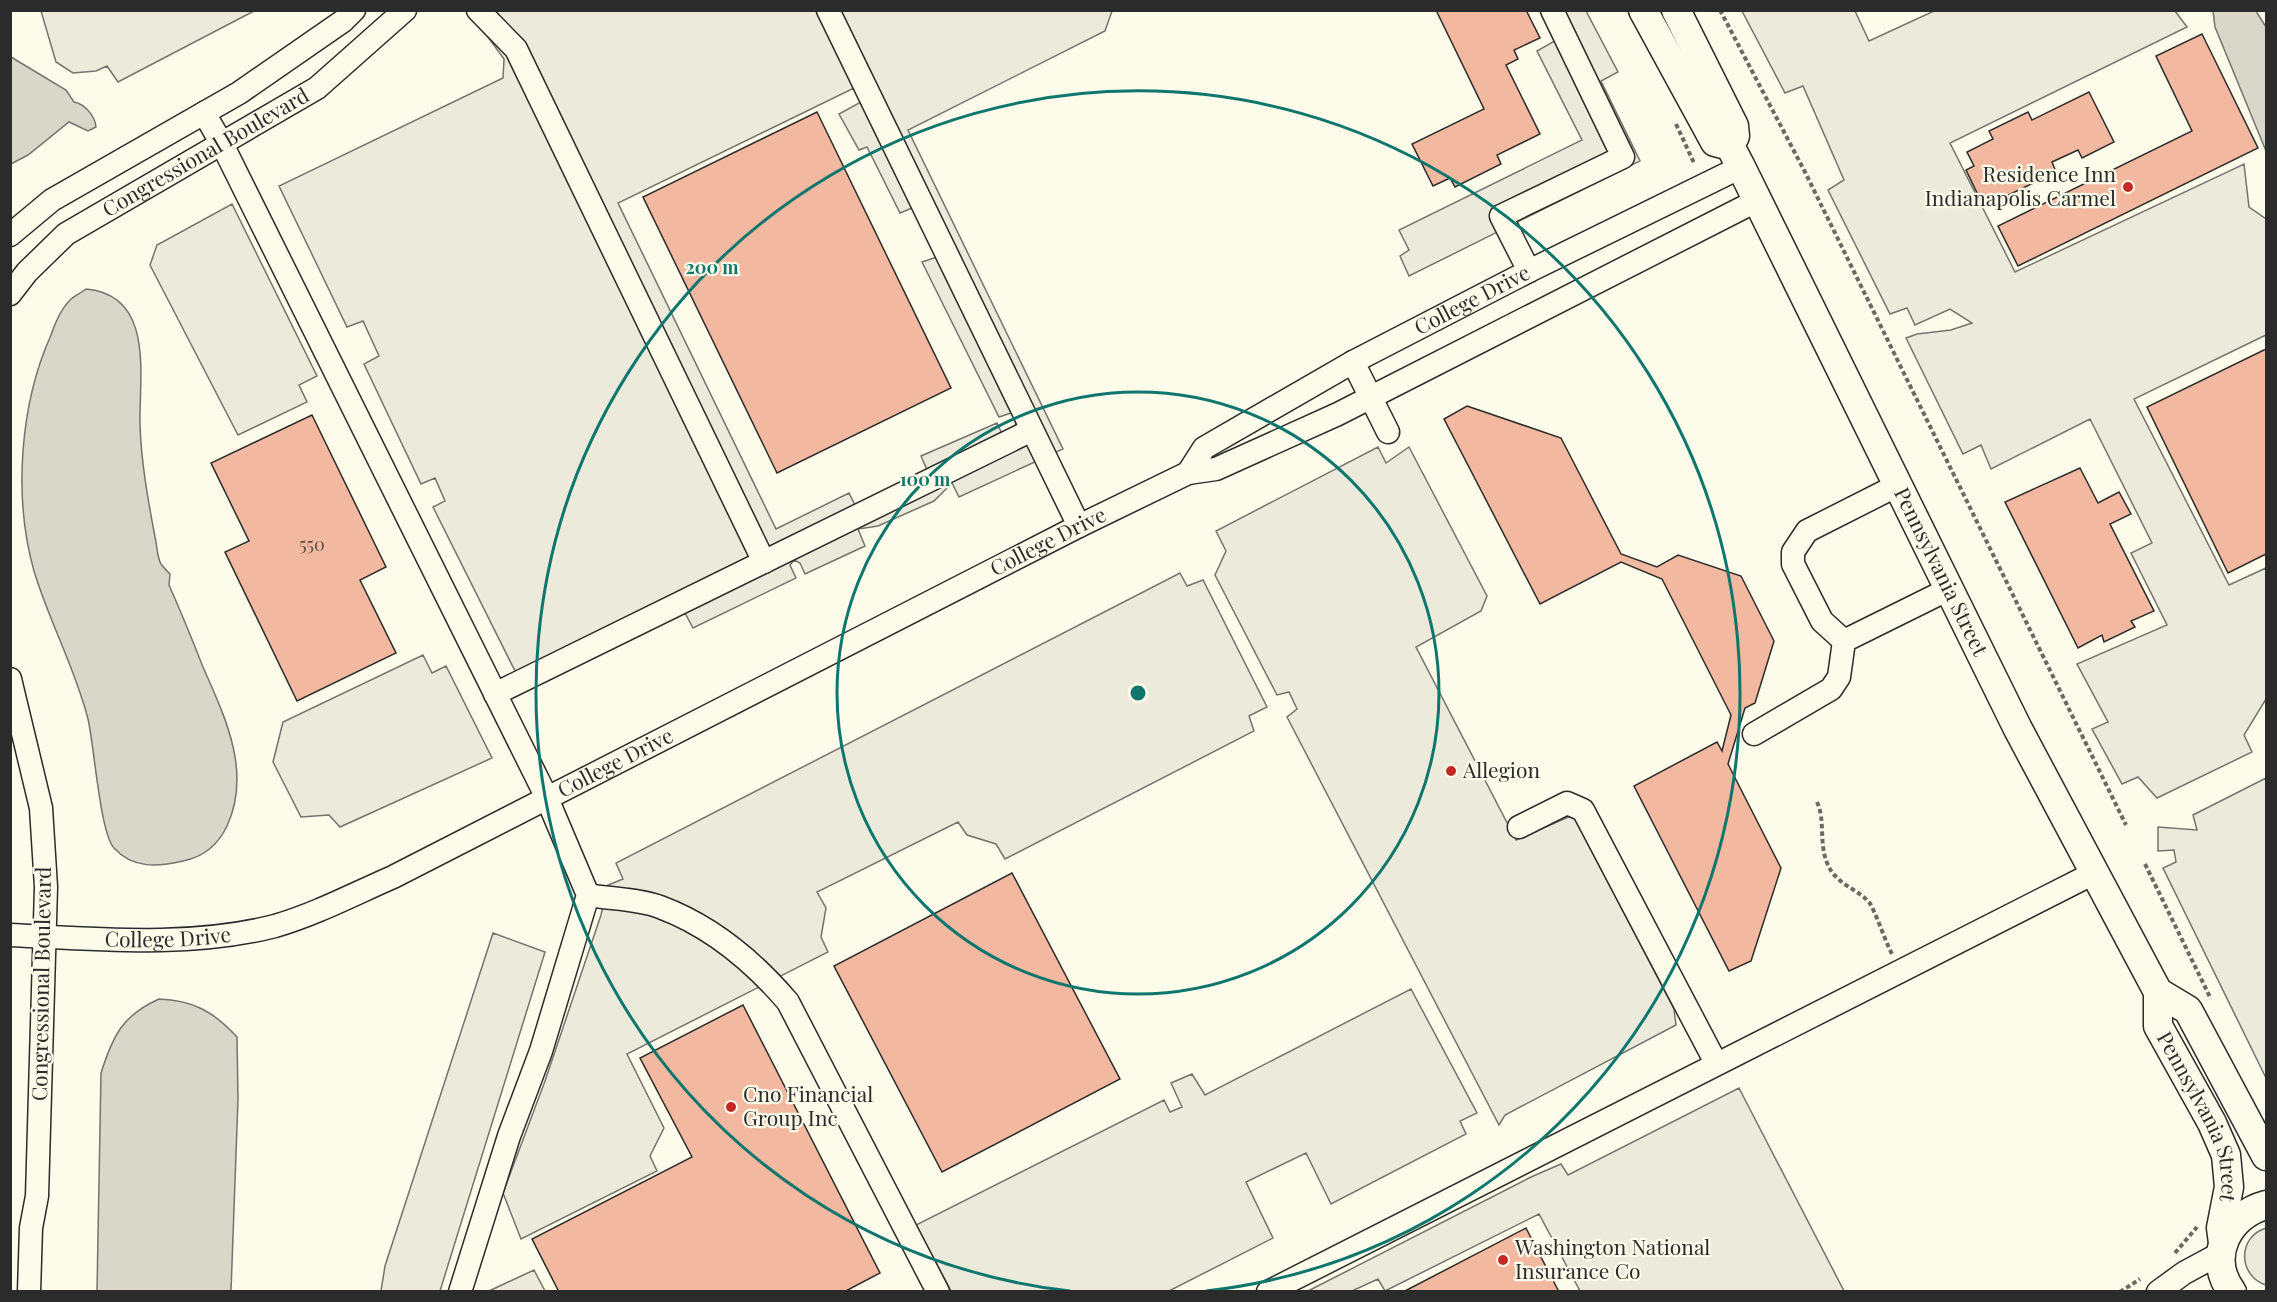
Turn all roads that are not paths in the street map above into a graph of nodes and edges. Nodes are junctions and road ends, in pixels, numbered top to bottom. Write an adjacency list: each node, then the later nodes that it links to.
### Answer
1 (354, 10): 8 (street, Congressional Boulevard)
2 (405, 10): 9 (street, Congressional Boulevard)
3 (478, 10): 22 (street)
4 (828, 10): 17 (street)
5 (1552, 10): 13 (street)
6 (1643, 10): 10 (main road, Pennsylvania Street)
7 (1676, 10): 10 (main road, Pennsylvania Street)
8 (204, 112): 9 (street); 12 (street, Congressional Boulevard)
9 (222, 144): 14 (street, Congressional Boulevard); 26 (street)
10 (1736, 157): 11 (main road, Pennsylvania Street); 13 (street, College Drive)
11 (1758, 200): 16 (street, College Drive); 20 (main road, Pennsylvania Street)
12 (10, 235)
13 (1529, 271): 15 (street, College Drive)
14 (10, 294)
15 (1353, 362): 16 (street); 19 (street, College Drive)
16 (1370, 398): 18 (street); 19 (street, College Drive)
17 (1032, 430): 21 (street); 22 (street)
18 (1388, 432)
19 (1188, 473): 21 (street, College Drive)
20 (1898, 485): 23 (main road, Pennsylvania Street); 24 (street)
21 (1079, 526): 28 (street, College Drive)
22 (764, 562): 26 (street)
23 (1949, 589): 24 (street); 30 (main road, Pennsylvania Street)
24 (1844, 641): 27 (street)
25 (10, 679): 33 (street, Congressional Boulevard)
26 (495, 694): 28 (street)
27 (1754, 734)
28 (546, 796): 31 (street); 33 (street, College Drive)
29 (1519, 827): 35 (street)
30 (2094, 873): 34 (main road, Pennsylvania Street); 35 (street)
31 (588, 895): 41 (street); 42 (street)
32 (10, 935): 33 (street, College Drive)
33 (46, 937): 40 (street, Congressional Boulevard)
34 (2158, 992): 36 (main road, Pennsylvania Street); 38 (main road, Pennsylvania Street)
35 (1716, 1063): 43 (street)
36 (2266, 1156)
37 (2266, 1205): 38 (main road)
38 (2222, 1248): 39 (street); 44 (main road, Pennsylvania Street)
39 (2152, 1284)
40 (29, 1292)
41 (460, 1292)
42 (938, 1292)
43 (1268, 1292)
44 (2232, 1292)

